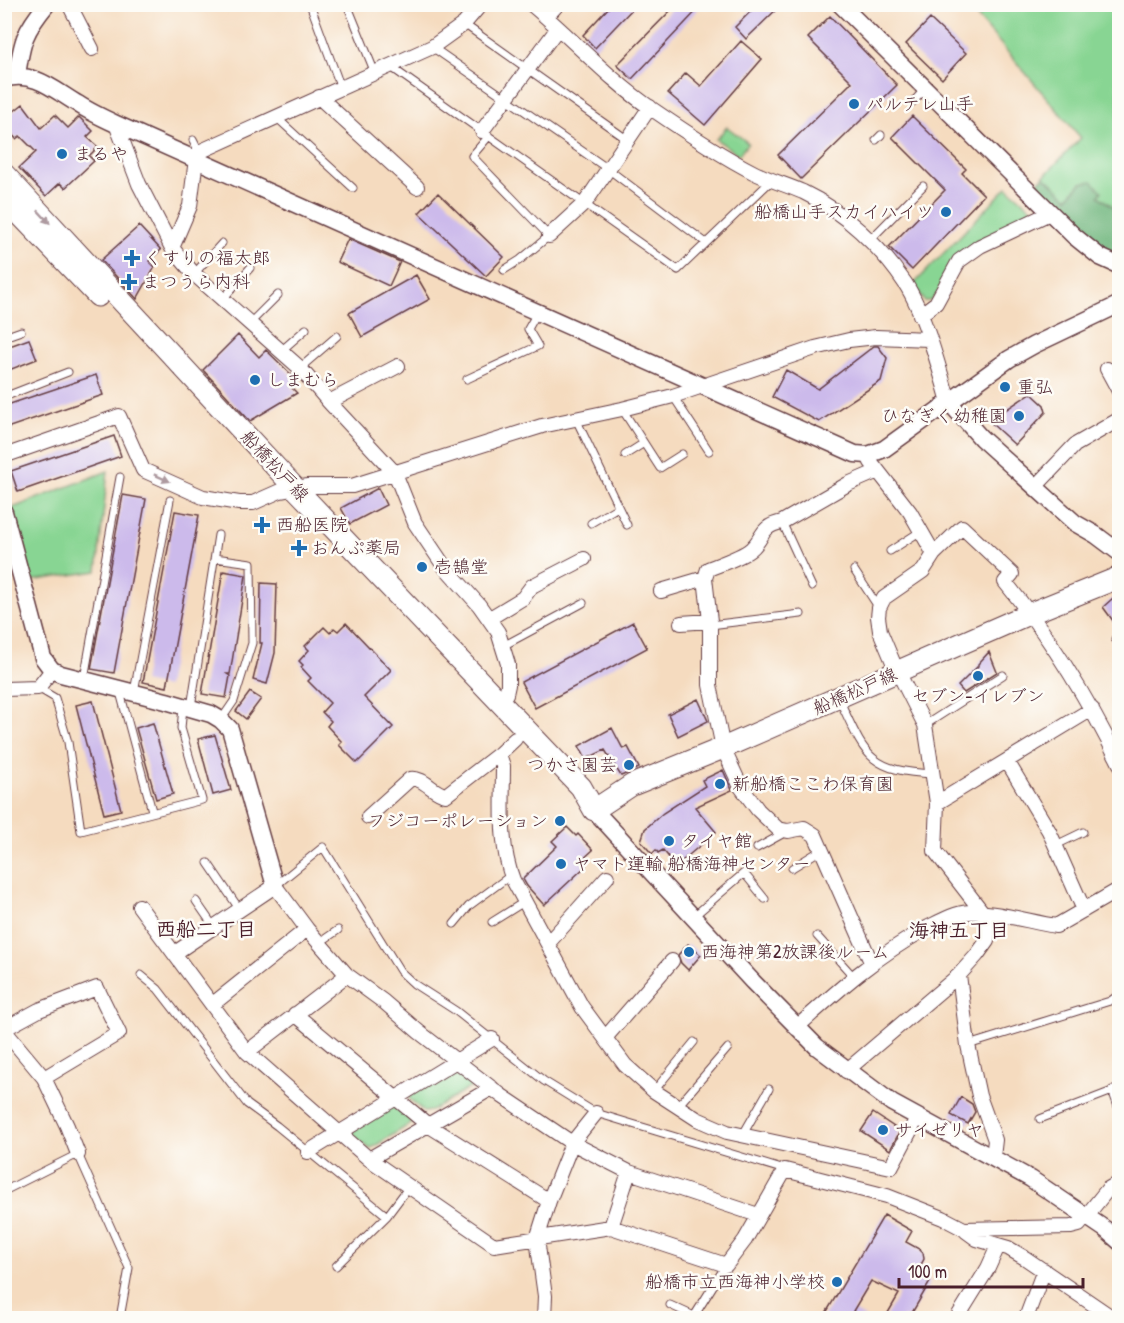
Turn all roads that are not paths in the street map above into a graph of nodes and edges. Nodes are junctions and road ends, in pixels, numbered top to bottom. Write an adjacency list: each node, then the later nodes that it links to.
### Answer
1 (47, 4): 17 (street)
2 (69, 4): 13 (street)
3 (310, 4): 18 (lane)
4 (347, 4): 16 (lane)
5 (481, 4): 10 (street)
6 (531, 4): 9 (street)
7 (558, 4): 9 (street)
8 (840, 4): 19 (street)
9 (546, 17): 11 (street)
10 (464, 24): 12 (street); 15 (lane)
11 (558, 27): 15 (street); 23 (street)
12 (432, 47): 14 (street); 21 (lane)
13 (92, 49)
14 (391, 67): 16 (street); 26 (lane)
15 (528, 68): 21 (street); 27 (lane)
16 (375, 73): 18 (street)
17 (11, 77): 25 (street)
18 (341, 87): 20 (street)
19 (925, 89): 22 (lane); 37 (street)
20 (319, 97): 24 (street); 33 (street)
21 (506, 99): 26 (street); 29 (lane)
22 (913, 102)
23 (650, 107): 27 (street); 31 (street)
24 (276, 117): 28 (street); 34 (lane)
25 (116, 124): 28 (street); 42 (street)
26 (485, 134): 36 (lane); 38 (lane)
27 (628, 140): 29 (street)
28 (196, 150): 42 (street); 50 (street)
29 (608, 170): 36 (street); 40 (lane)
30 (4, 174): 83 (main road, 船橋松戸線, one-way to 83)
31 (772, 180): 39 (street); 40 (lane)
32 (923, 186): 39 (lane)
33 (417, 187)
34 (353, 188)
35 (4, 198): 83 (main road, 船橋松戸線)
36 (585, 203): 38 (street); 40 (lane)
37 (1050, 213): 43 (street); 51 (street)
38 (549, 236): 45 (lane)
39 (869, 241): 51 (street)
40 (705, 242)
41 (222, 243): 46 (lane)
42 (172, 248): 46 (street)
43 (1119, 266)
44 (250, 268): 48 (lane)
45 (504, 270)
46 (194, 274): 48 (street)
47 (278, 295): 52 (lane)
48 (223, 299): 52 (street)
49 (1119, 304): 69 (street)
50 (537, 313): 63 (lane); 64 (street)
51 (920, 315): 57 (street)
52 (250, 323): 58 (street)
53 (306, 329): 58 (lane)
54 (21, 331): 56 (lane)
55 (336, 336): 60 (lane)
56 (4, 337)
57 (929, 339): 64 (street); 69 (street)
58 (281, 351): 60 (street)
59 (398, 366): 68 (street)
60 (300, 368): 68 (street)
61 (1107, 369): 65 (street)
62 (68, 372): 67 (lane)
63 (467, 379)
64 (700, 386): 66 (street); 77 (street)
65 (1119, 393)
66 (673, 396): 70 (street); 74 (lane)
67 (4, 397)
68 (329, 402): 80 (street)
69 (949, 402): 77 (street); 82 (street)
70 (622, 409): 71 (street); 73 (lane)
71 (576, 418): 80 (street); 85 (lane)
72 (1119, 419): 82 (street)
73 (644, 443): 75 (lane); 76 (lane)
74 (710, 451)
75 (682, 454)
76 (625, 455)
77 (868, 455): 79 (street)
78 (4, 456): 83 (street, one-way to 83)
79 (878, 471): 87 (street); 90 (street)
80 (395, 473): 83 (street); 107 (street)
81 (120, 477): 114 (lane)
82 (1035, 487): 94 (street)
83 (288, 490): 119 (main road, 船橋松戸線); 124 (main road, 船橋松戸線)
84 (170, 500): 117 (lane)
85 (618, 507): 88 (lane); 89 (lane)
86 (4, 512): 92 (street)
87 (782, 522): 100 (street); 101 (lane)
88 (591, 523)
89 (627, 525)
90 (921, 531): 93 (lane); 95 (street)
91 (218, 535): 96 (lane)
92 (8, 541): 111 (street)
93 (890, 551)
94 (1119, 553)
95 (934, 554): 104 (street); 105 (street)
96 (215, 558): 120 (lane); 122 (lane)
97 (584, 560): 107 (street)
98 (854, 570): 104 (lane)
99 (1119, 577): 105 (main road, 船橋松戸線)
100 (705, 578): 102 (street); 109 (street)
101 (812, 586)
102 (661, 591)
103 (583, 603): 110 (lane)
104 (879, 608): 112 (street)
105 (1031, 613): 112 (main road, 船橋松戸線); 121 (street)
106 (801, 614): 109 (lane)
107 (490, 618): 110 (street)
108 (681, 623): 109 (street)
109 (710, 623): 125 (street)
110 (503, 646): 119 (street)
111 (52, 670): 114 (street); 115 (street)
112 (898, 672): 118 (main road, 船橋松戸線); 123 (street)
113 (1003, 675): 123 (lane)
114 (84, 680): 117 (street)
115 (38, 688): 116 (street); 132 (lane)
116 (4, 689)
117 (127, 691): 120 (street); 132 (lane)
118 (838, 699): 125 (main road, 船橋松戸線); 129 (lane)
119 (499, 701): 131 (main road, 船橋松戸線)
120 (187, 707): 122 (street); 132 (lane)
121 (1092, 709): 127 (street); 128 (street)
122 (221, 720): 143 (street)
123 (926, 724): 129 (street)
124 (515, 739): 126 (street); 131 (main road, 船橋松戸線)
125 (723, 748): 131 (main road, 船橋松戸線); 134 (street)
126 (499, 754): 133 (street); 141 (street)
127 (1007, 761): 130 (street); 136 (street)
128 (1119, 764)
129 (933, 774): 130 (street)
130 (937, 803): 151 (street)
131 (594, 810): 152 (street)
132 (152, 811)
133 (368, 817)
134 (788, 831): 137 (lane); 138 (street)
135 (1083, 832): 136 (lane)
136 (1056, 845): 150 (street)
137 (757, 848)
138 (821, 850): 140 (lane); 163 (street)
139 (208, 863): 149 (lane)
140 (792, 868)
141 (511, 874): 147 (street); 154 (lane)
142 (607, 877): 159 (street)
143 (275, 886): 149 (street); 156 (street); 174 (lane)
144 (1119, 889): 150 (street)
145 (765, 899): 152 (lane)
146 (196, 901): 155 (lane)
147 (524, 902): 153 (lane); 159 (street)
148 (139, 906): 161 (street)
149 (240, 910): 155 (street)
150 (1084, 910): 151 (street)
151 (983, 913): 163 (street); 166 (street)
152 (692, 917): 171 (street)
153 (492, 922)
154 (454, 924)
155 (214, 927): 161 (street)
156 (307, 929): 160 (street); 169 (street)
157 (338, 930): 160 (lane)
158 (817, 936): 167 (lane)
159 (549, 942): 173 (street)
160 (319, 943): 165 (street)
161 (175, 953): 169 (street)
162 (672, 961): 173 (street)
163 (871, 962): 167 (street)
164 (141, 975): 196 (lane)
165 (347, 975): 170 (street); 179 (street)
166 (958, 975): 176 (street); 180 (street)
167 (853, 976): 171 (street)
168 (1119, 994): 176 (lane)
169 (213, 1004): 178 (street)
170 (295, 1014): 178 (street); 186 (street)
171 (796, 1028): 180 (street)
172 (4, 1030): 181 (street); 181 (street)
173 (605, 1038): 185 (street)
174 (492, 1039): 179 (street); 189 (lane)
175 (694, 1042): 185 (lane)
176 (968, 1045): 198 (street)
177 (728, 1048): 187 (lane)
178 (247, 1052): 193 (street)
179 (456, 1060): 182 (street); 186 (street)
180 (846, 1071): 190 (street)
181 (44, 1078): 197 (street)
182 (492, 1088): 192 (street); 195 (street)
183 (769, 1089): 194 (lane)
184 (1116, 1089): 188 (lane); 191 (lane)
185 (654, 1090): 187 (street)
186 (396, 1098): 192 (street); 193 (street)
187 (678, 1106): 194 (street)
188 (1119, 1112)
189 (596, 1113): 195 (street); 200 (lane)
190 (917, 1118): 194 (street); 198 (street)
191 (1040, 1119)
192 (428, 1125): 199 (street); 205 (street)
193 (338, 1134): 196 (street); 199 (street)
194 (742, 1136)
195 (572, 1143): 201 (street); 205 (street)
196 (308, 1152): 207 (lane)
197 (78, 1154): 204 (lane); 219 (lane)
198 (993, 1157): 208 (street)
199 (369, 1159): 203 (street)
200 (785, 1170): 206 (street); 210 (street)
201 (629, 1172): 206 (street); 209 (street)
202 (1119, 1182): 208 (street)
203 (408, 1188): 207 (lane); 211 (street)
204 (8, 1189)
205 (549, 1201): 211 (street)
206 (758, 1215): 214 (street)
207 (387, 1216): 215 (lane)
208 (1087, 1216): 210 (street); 212 (street)
209 (611, 1227): 211 (street); 214 (street)
210 (964, 1230): 213 (street)
211 (537, 1239): 220 (street)
212 (1119, 1242)
213 (998, 1245): 216 (street); 221 (street)
214 (726, 1265): 218 (lane)
215 (336, 1266)
216 (1044, 1270): 222 (street); 223 (street)
217 (670, 1305): 218 (lane)
218 (694, 1317)
219 (120, 1318)
220 (544, 1318)
221 (957, 1318)
222 (1026, 1318)
223 (1113, 1318)

